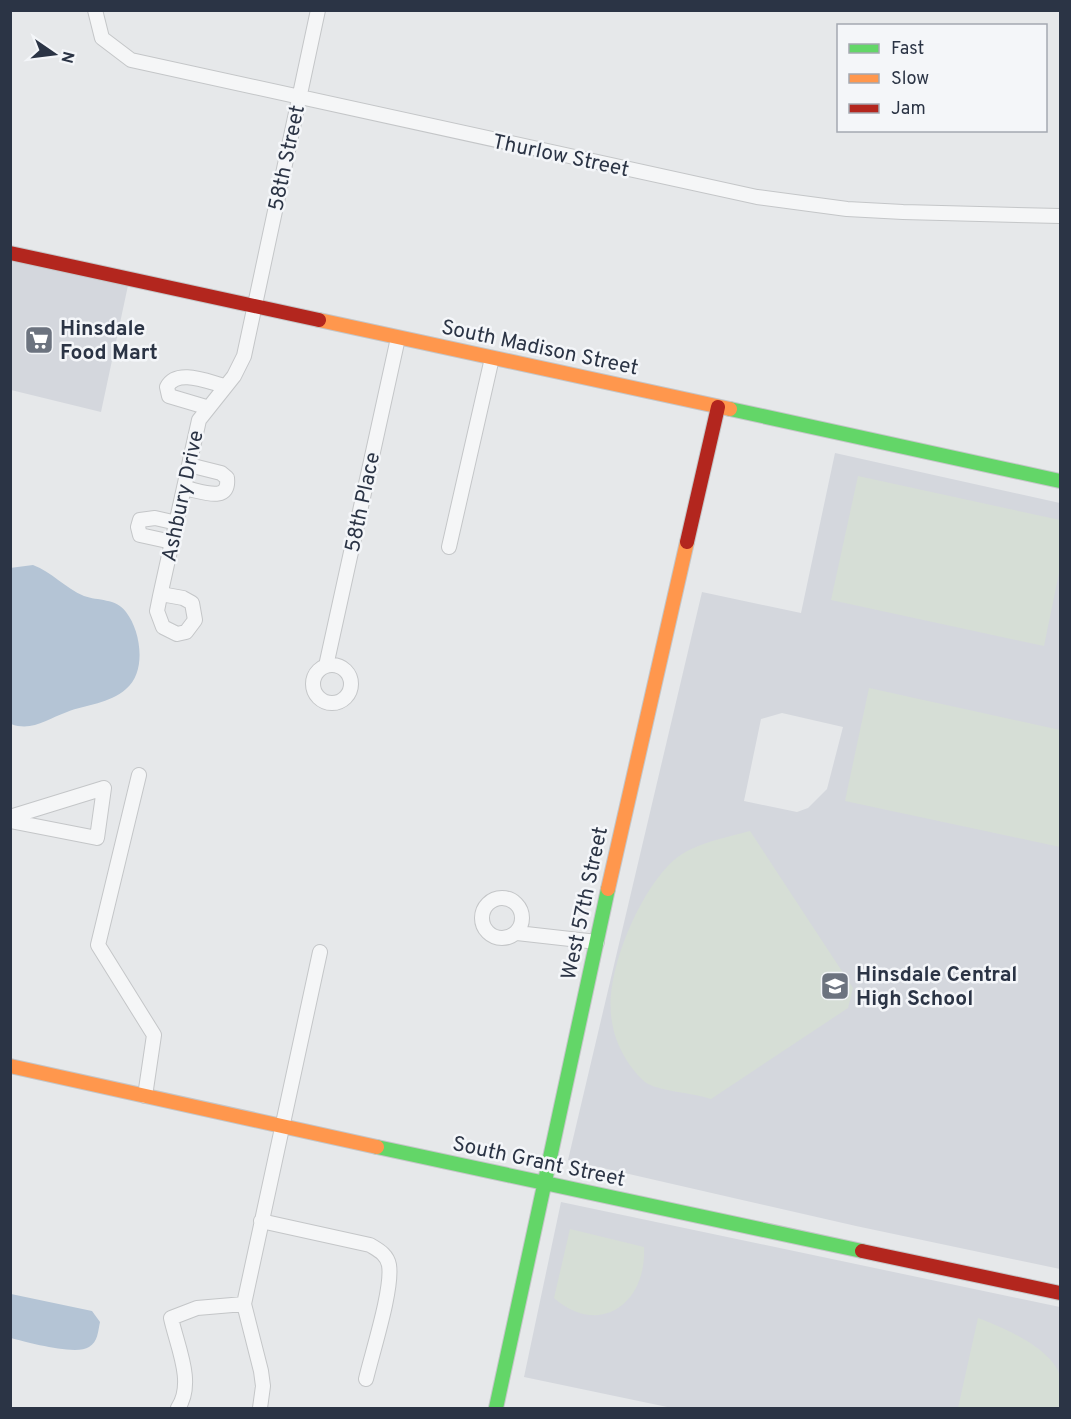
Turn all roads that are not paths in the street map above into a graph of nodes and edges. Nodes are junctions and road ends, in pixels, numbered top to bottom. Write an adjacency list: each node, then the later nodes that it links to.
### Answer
1 (94, 10): 3 (street, Thurlow Street)
2 (318, 10): 3 (street, 58th Street)
3 (299, 98): 4 (street, Thurlow Street); 6 (street, 58th Street)
4 (1060, 216)
5 (10, 253): 6 (street, South Madison Street)
6 (254, 306): 7 (street, South Madison Street); 9 (street, Ashbury Drive)
7 (398, 338): 8 (street, South Madison Street); 19 (street, 58th Place)
8 (492, 358): 10 (street, South Madison Street); 17 (street)
9 (225, 386): 11 (street, Ashbury Drive); 11 (street)
10 (718, 407): 13 (street, South Madison Street); 23 (street, West 57th Street)
11 (206, 408): 12 (street, Ashbury Drive)
12 (189, 465): 14 (street, Ashbury Drive); 14 (street)
13 (1060, 481)
14 (184, 488): 15 (street, Ashbury Drive)
15 (177, 523): 16 (street, Ashbury Drive); 16 (street)
16 (172, 542): 18 (street, Ashbury Drive)
17 (449, 547)
18 (161, 594)
19 (326, 666)
20 (139, 775): 26 (street)
21 (10, 819): 21 (street)
22 (517, 933): 23 (street)
23 (597, 942): 28 (street, West 57th Street)
24 (320, 952): 27 (street)
25 (10, 1066): 26 (street, South Grant Street)
26 (145, 1096): 27 (street, South Grant Street)
27 (280, 1127): 28 (street, South Grant Street); 29 (street)
28 (544, 1184): 30 (street, South Grant Street); 35 (street, West 57th Street)
29 (261, 1221): 31 (street); 32 (street)
30 (1060, 1293)
31 (244, 1304): 33 (street); 34 (street)
32 (366, 1379)
33 (178, 1408)
34 (260, 1408)
35 (496, 1408)

